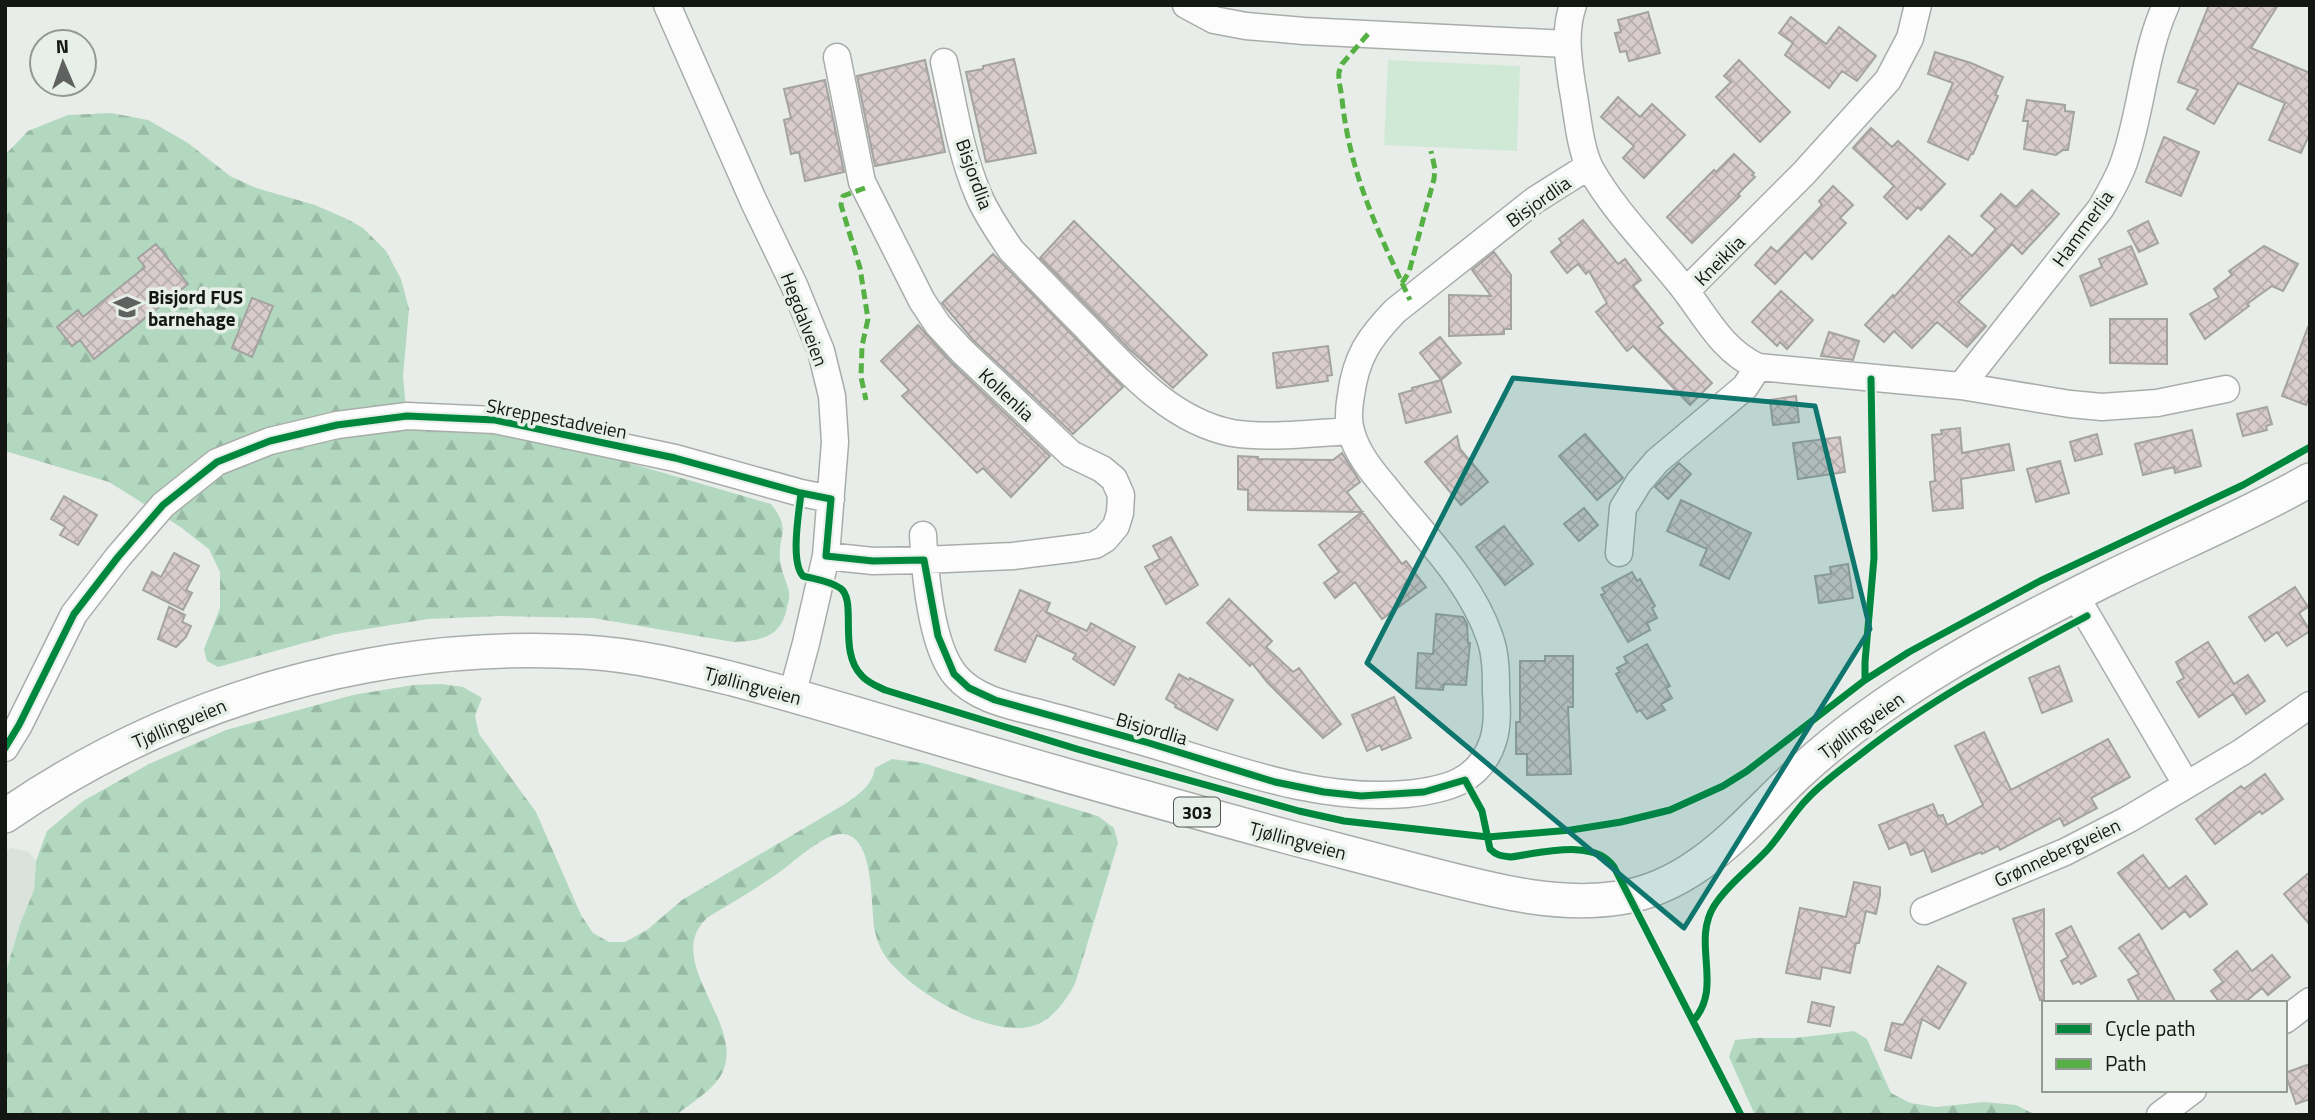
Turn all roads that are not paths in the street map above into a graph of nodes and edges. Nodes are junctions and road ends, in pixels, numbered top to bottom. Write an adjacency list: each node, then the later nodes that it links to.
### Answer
1 (667, 5): 16 (street, Hegdalveien)
2 (1186, 5): 6 (street)
3 (1573, 5): 6 (street, Kneiklia)
4 (1918, 5): 10 (street, Kneiklia)
5 (2166, 5): 12 (street, Hammerlia)
6 (1567, 44): 9 (street, Kneiklia)
7 (837, 57): 17 (street, Kollenlia)
8 (944, 62): 14 (street, Bisjordlia)
9 (1589, 166): 10 (street, Kneiklia); 14 (street, Bisjordlia)
10 (1686, 291): 11 (street)
11 (1758, 367): 12 (street); 18 (street)
12 (1961, 386): 13 (street)
13 (2226, 389)
14 (1350, 431): 17 (street, Bisjordlia)
15 (2310, 480): 20 (main road, Tjøllingveien / 303)
16 (831, 499): 19 (street, Hegdalveien); 23 (street, Skreppestadveien)
17 (923, 547): 19 (street, Kollenlia)
18 (1619, 553)
19 (826, 556): 21 (street, Hegdalveien)
20 (2075, 596): 21 (main road, Tjøllingveien / 303); 24 (street)
21 (792, 695): 25 (main road, Tjøllingveien / 303)
22 (2310, 705): 24 (street, Grønnebergveien)
23 (5, 748)
24 (2186, 784): 26 (street, Grønnebergveien)
25 (5, 816)
26 (1924, 911)
27 (2310, 1001): 28 (street)
28 (2287, 1018)
29 (2190, 1092): 30 (street)
30 (2160, 1115)

